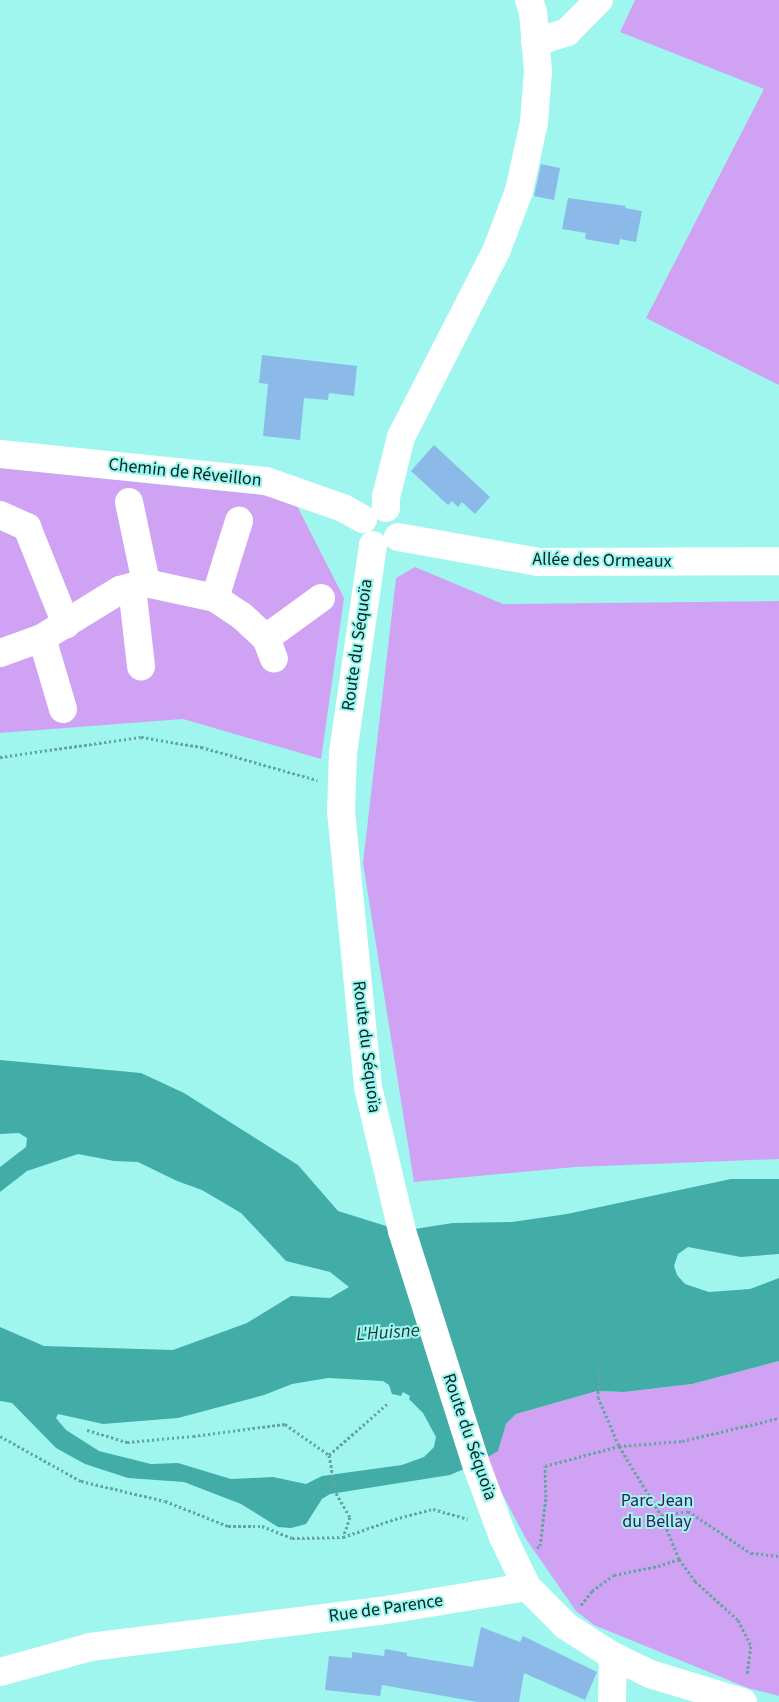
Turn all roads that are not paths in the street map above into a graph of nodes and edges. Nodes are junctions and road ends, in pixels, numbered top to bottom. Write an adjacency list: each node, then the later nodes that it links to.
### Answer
1 (530, 0): 3 (street)
2 (599, 0): 3 (street)
3 (535, 42): 6 (street)
4 (0, 454): 6 (street, Chemin de Réveillon)
5 (129, 502): 11 (street)
6 (375, 513): 9 (street, Route du Séquoïa)
7 (0, 515): 14 (street)
8 (239, 521): 12 (street)
9 (386, 541): 10 (street, Allée des Ormeaux); 19 (street, Route du Séquoïa)
10 (779, 561)
11 (139, 585): 12 (street); 14 (street); 17 (street)
12 (215, 598): 13 (street)
13 (321, 598)
14 (66, 624): 15 (street)
15 (42, 638): 16 (street); 18 (street)
16 (0, 653)
17 (141, 666)
18 (63, 709)
19 (527, 1587): 20 (street); 21 (street, Rue de Parence)
20 (613, 1656): 22 (street); 23 (street)
21 (0, 1672)
22 (612, 1702)
23 (742, 1702)

